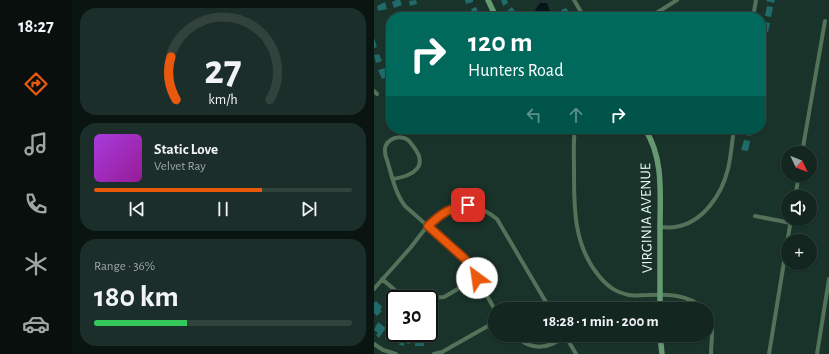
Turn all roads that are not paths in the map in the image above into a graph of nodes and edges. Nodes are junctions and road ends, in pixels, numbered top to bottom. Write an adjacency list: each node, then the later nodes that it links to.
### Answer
1 (488, 0): 5 (street)
2 (574, 0): 6 (street)
3 (677, 0): 7 (street)
4 (756, 0): 8 (street)
5 (494, 12)
6 (581, 12)
7 (658, 12)
8 (754, 12)
9 (825, 21): 13 (street)
10 (575, 134): 25 (street)
11 (648, 134): 19 (street, VIRGINIA AVENUE)
12 (733, 134): 19 (street)
13 (803, 146)
14 (393, 179): 14 (street); 17 (street)
15 (755, 216): 16 (street)
16 (781, 220)
17 (428, 226): 20 (street); 21 (street); 28 (street)
18 (790, 226): 43 (street)
19 (660, 227): 25 (street, VIRGINIA AVENUE)
20 (477, 278): 26 (street); 27 (street)
21 (382, 279): 23 (street); 24 (street)
22 (829, 279): 44 (street)
23 (374, 289)
24 (395, 290)
25 (660, 295): 29 (street, VIRGINIA AVENUE); 30 (street)
26 (438, 297)
27 (490, 302)
28 (546, 302)
29 (660, 302)
30 (695, 302)
31 (488, 326): 39 (street)
32 (522, 342): 33 (street)
33 (557, 342)
34 (569, 342): 40 (street)
35 (661, 342): 41 (street)
36 (712, 342): 42 (street)
37 (374, 344): 38 (street)
38 (396, 354)
39 (434, 354)
40 (576, 354)
41 (662, 354)
42 (711, 354)
43 (769, 354)
44 (817, 354)

